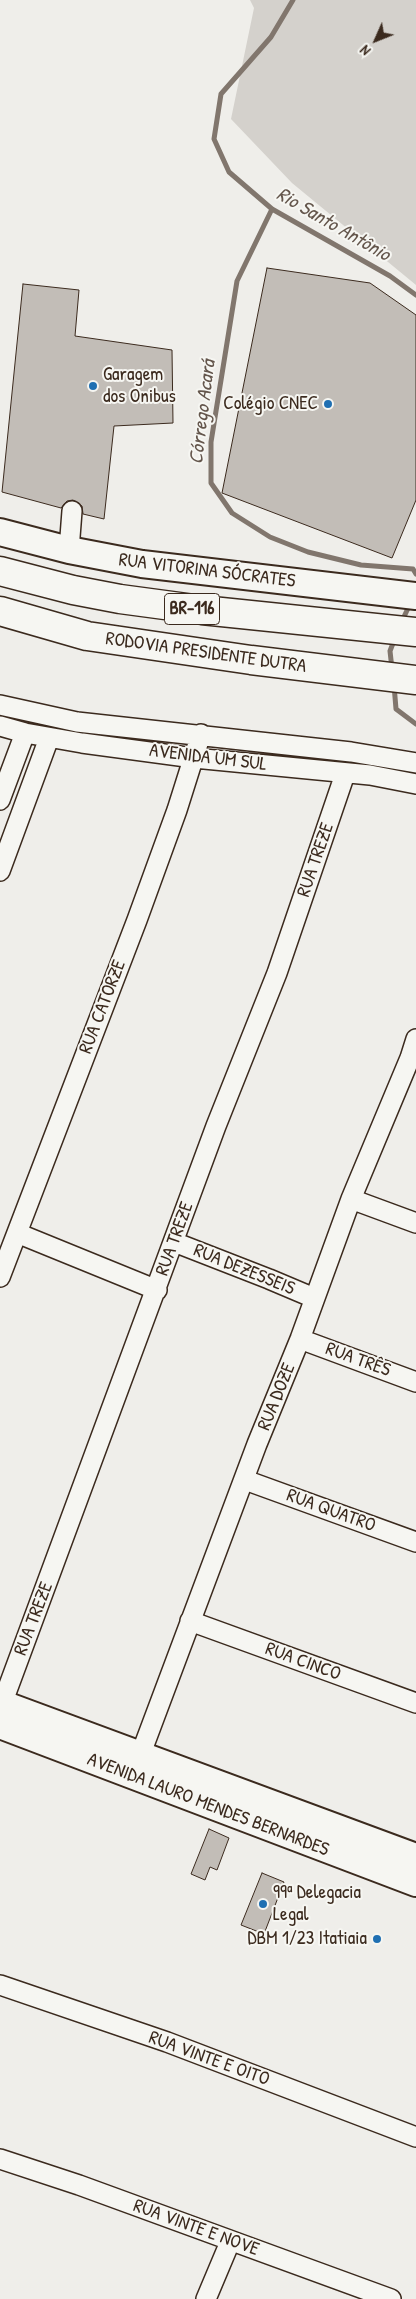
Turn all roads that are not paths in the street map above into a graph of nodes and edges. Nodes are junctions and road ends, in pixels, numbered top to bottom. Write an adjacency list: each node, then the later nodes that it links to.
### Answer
1 (72, 511): 3 (street)
2 (0, 532): 3 (street, RUA VITORINA SÓCRATES)
3 (69, 550): 5 (street, RUA VITORINA SÓCRATES)
4 (0, 571): 7 (highway, BR-116)
5 (409, 595)
6 (0, 611): 8 (highway, RODOVIA PRESIDENTE DUTRA / BR-116)
7 (404, 631)
8 (400, 678)
9 (0, 705): 11 (street, AVENIDA UM SUL)
10 (0, 726): 12 (street, AVENIDA UM SUL)
11 (129, 728): 13 (street, AVENIDA UM SUL); 16 (street)
12 (25, 733): 14 (street, AVENIDA UM SUL); 22 (street)
13 (201, 734): 15 (street, AVENIDA UM SUL); 17 (street, RUA CATORZE)
14 (49, 738): 16 (street, AVENIDA UM SUL); 23 (street)
15 (255, 743): 18 (street, AVENIDA UM SUL); 19 (street)
16 (124, 748): 17 (street, AVENIDA UM SUL)
17 (194, 758): 19 (street, AVENIDA UM SUL); 29 (street, RUA CATORZE)
18 (416, 763)
19 (253, 764): 20 (street, AVENIDA UM SUL)
20 (345, 774): 21 (street, AVENIDA UM SUL); 30 (street, RUA TREZE)
21 (416, 784)
22 (0, 800)
23 (6, 837): 24 (street)
24 (0, 871)
25 (416, 1039): 26 (street, RUA DOZE)
26 (413, 1059): 27 (street, RUA DOZE)
27 (351, 1199): 28 (street); 33 (street, RUA DOZE)
28 (416, 1224)
29 (18, 1233): 31 (street, RUA CATORZE); 32 (street)
30 (174, 1242): 32 (street, RUA TREZE); 33 (street, RUA DEZESSEIS)
31 (0, 1277)
32 (157, 1290): 40 (street, RUA TREZE)
33 (314, 1298): 34 (street, RUA DOZE)
34 (300, 1339): 35 (street, RUA TRÊS); 36 (street, RUA DOZE)
35 (416, 1382)
36 (245, 1480): 37 (street, RUA QUATRO); 38 (street, RUA DOZE)
37 (416, 1542)
38 (190, 1622): 39 (street, RUA CINCO); 42 (street, RUA DOZE)
39 (416, 1703)
40 (1, 1711): 41 (street, AVENIDA LAURO MENDES BERNARDES)
41 (66, 1740): 42 (street, AVENIDA LAURO MENDES BERNARDES); 43 (street, AVENIDA LAURO MENDES BERNARDES)
42 (140, 1756): 43 (street, AVENIDA LAURO MENDES BERNARDES)
43 (333, 1840): 44 (street, AVENIDA LAURO MENDES BERNARDES)
44 (415, 1871)
45 (0, 1985): 46 (street, RUA VINTE E OITO)
46 (416, 2137)
47 (0, 2159): 48 (street, RUA VINTE E NOVE)
48 (230, 2242): 49 (street); 50 (street, RUA VINTE E NOVE)
49 (206, 2299)
50 (391, 2299)

